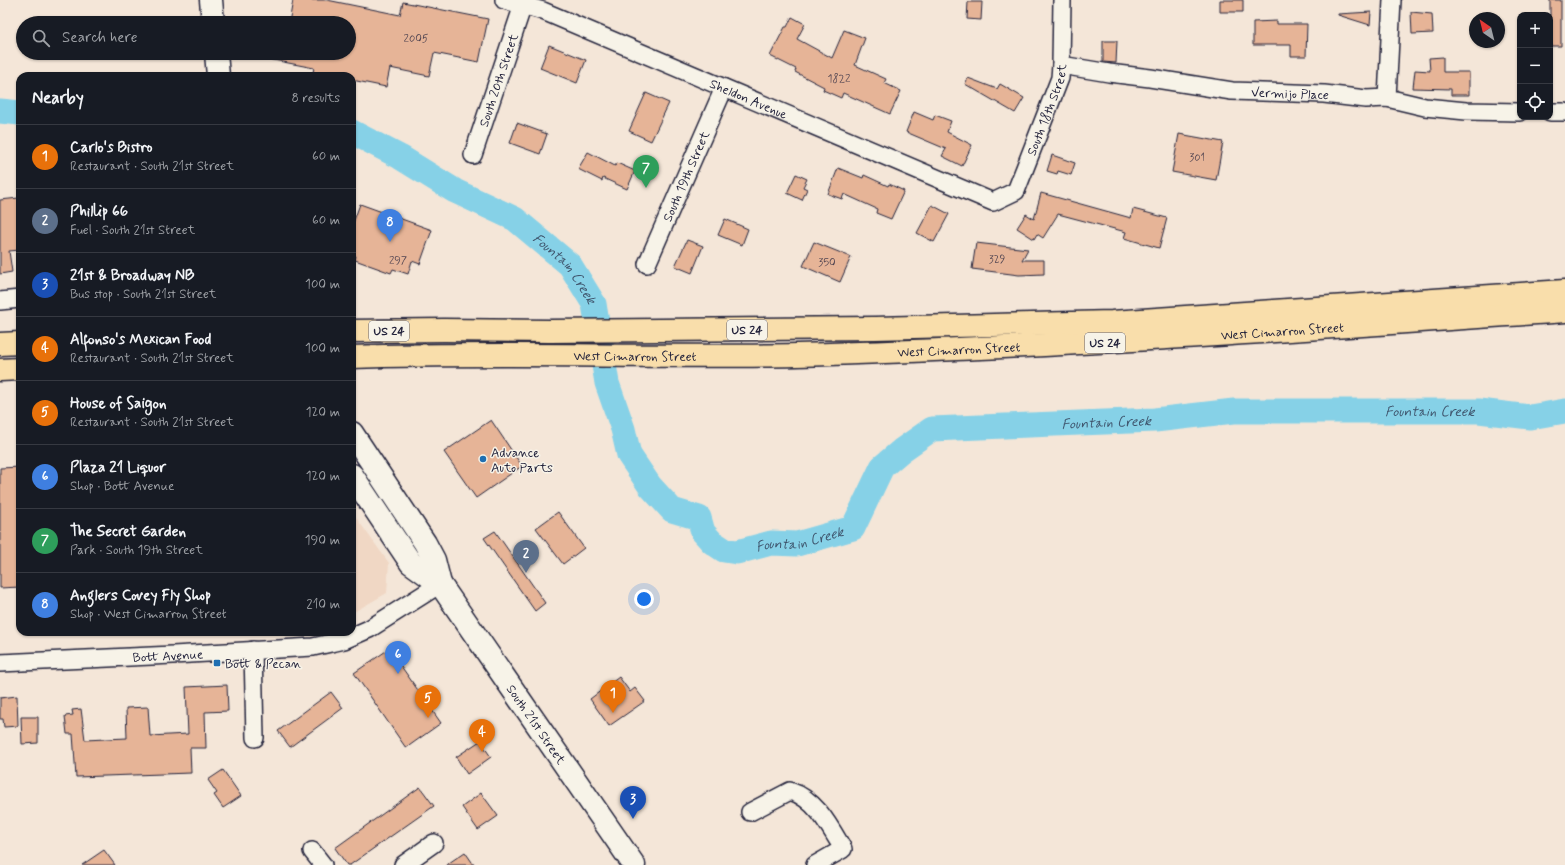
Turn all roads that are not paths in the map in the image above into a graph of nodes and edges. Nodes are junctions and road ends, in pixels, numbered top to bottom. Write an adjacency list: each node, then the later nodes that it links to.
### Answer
1 (211, 0): 6 (main road)
2 (504, 0): 5 (street, Sheldon Avenue)
3 (1062, 0): 7 (street, South 18th Street)
4 (1392, 0): 9 (street)
5 (524, 5): 8 (street, Sheldon Avenue); 13 (street, South 20th Street)
6 (212, 16)
7 (1061, 65): 9 (street, Vermijo Place); 14 (street, South 18th Street)
8 (724, 88): 14 (street, Sheldon Avenue); 15 (street, South 19th Street)
9 (1387, 98): 10 (street, Vermijo Place)
10 (1517, 112)
11 (1553, 112): 12 (street)
12 (1565, 112)
13 (473, 155)
14 (993, 202)
15 (647, 264)
16 (1565, 291): 21 (highway, West Cimarron Street / US 24)
17 (16, 299): 18 (street)
18 (0, 301)
19 (1565, 311): 25 (highway, West Cimarron Street / US 24)
20 (356, 321): 21 (highway)
21 (426, 330): 22 (highway, West Cimarron Street / US 24)
22 (356, 332)
23 (16, 343): 24 (highway)
24 (0, 344)
25 (390, 356): 26 (highway, West Cimarron Street / US 24); 27 (highway)
26 (356, 357)
27 (356, 364)
28 (16, 369): 29 (highway)
29 (0, 370)
30 (356, 439): 32 (main road, South 21st Street)
31 (356, 481): 32 (main road, South 21st Street)
32 (440, 584): 33 (street, Bott Avenue); 43 (main road, South 21st Street)
33 (356, 635)
34 (353, 636): 35 (street, Bott Avenue)
35 (253, 650): 36 (street, Bott Avenue); 37 (street)
36 (0, 663)
37 (255, 738)
38 (750, 812): 44 (street)
39 (434, 843): 42 (street)
40 (312, 851): 41 (street)
41 (323, 865)
42 (403, 865)
43 (634, 865)
44 (815, 865)

